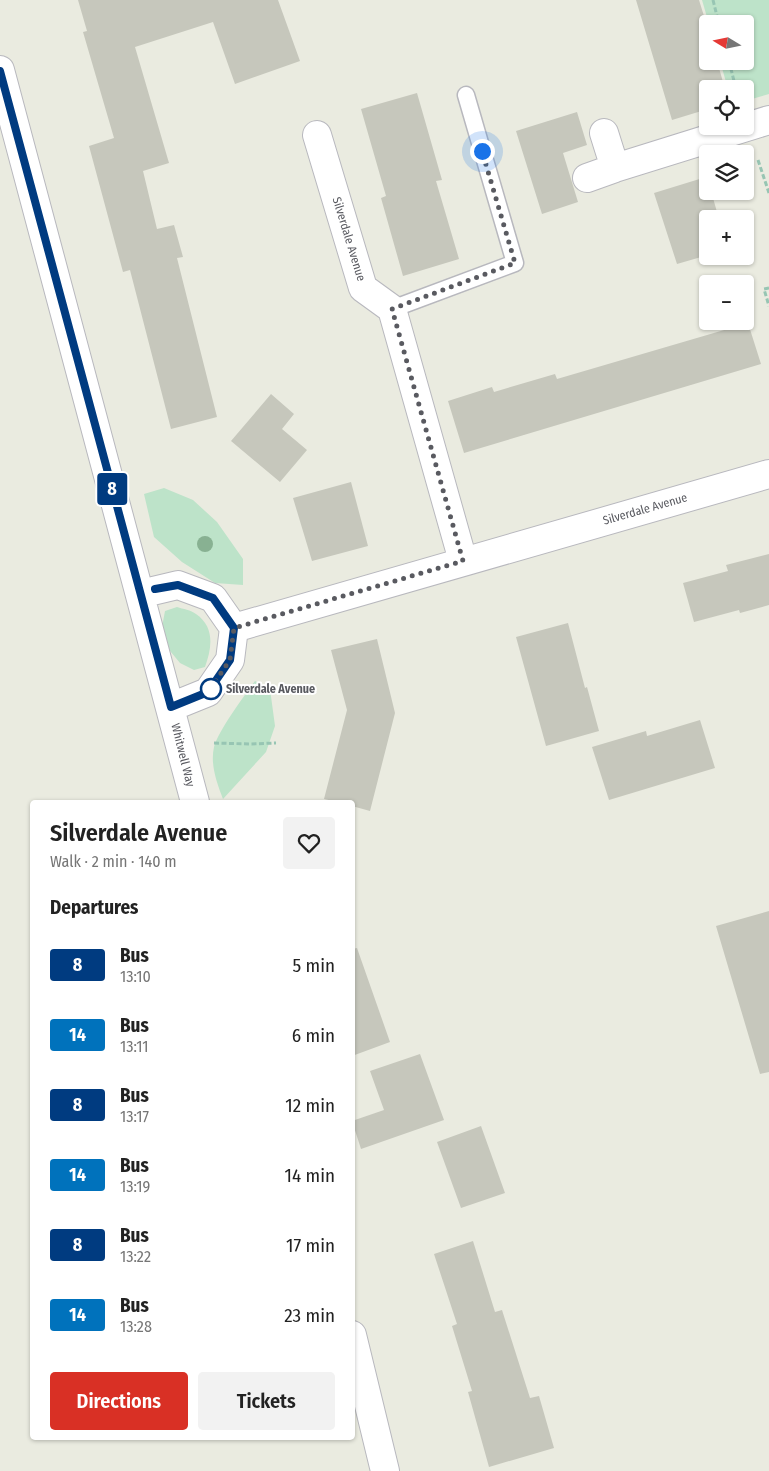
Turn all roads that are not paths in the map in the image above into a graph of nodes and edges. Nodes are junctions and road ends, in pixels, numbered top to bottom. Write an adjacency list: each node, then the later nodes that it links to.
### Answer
1 (0, 70): 11 (street, Whitwell Way)
2 (466, 95): 8 (lane)
3 (769, 122): 6 (street)
4 (604, 133): 6 (street)
5 (317, 134): 8 (street, Silverdale Avenue)
6 (615, 168): 7 (street)
7 (587, 178)
8 (392, 309): 10 (street)
9 (769, 474): 10 (street, Silverdale Avenue)
10 (463, 561): 12 (street, Silverdale Avenue)
11 (140, 594): 12 (street); 13 (street, Whitwell Way)
12 (234, 628): 13 (street, Whitwell Way)
13 (171, 707): 14 (street, Whitwell Way)
14 (195, 800)
15 (355, 1347): 16 (street)
16 (385, 1471)

